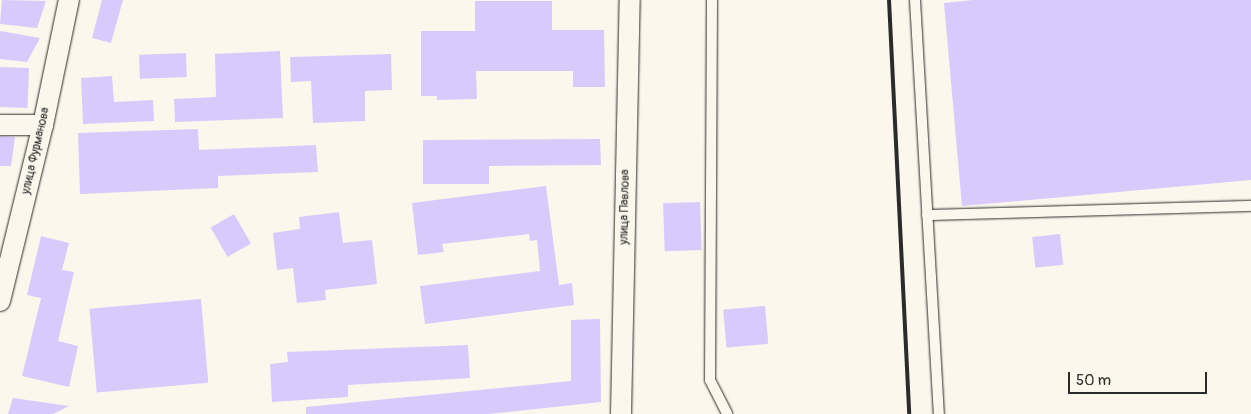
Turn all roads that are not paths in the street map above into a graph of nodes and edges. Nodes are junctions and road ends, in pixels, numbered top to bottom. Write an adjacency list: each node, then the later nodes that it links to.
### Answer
1 (69, 0): 6 (street, улица Фурманова)
2 (630, 0): 10 (street, улица Павлова)
3 (712, 0): 11 (lane)
4 (915, 0): 8 (lane)
5 (0, 125): 6 (street)
6 (43, 125): 9 (street, улица Фурманова)
7 (1251, 206): 8 (lane)
8 (927, 215): 12 (lane)
9 (0, 301)
10 (621, 414)
11 (726, 414)
12 (939, 414)

